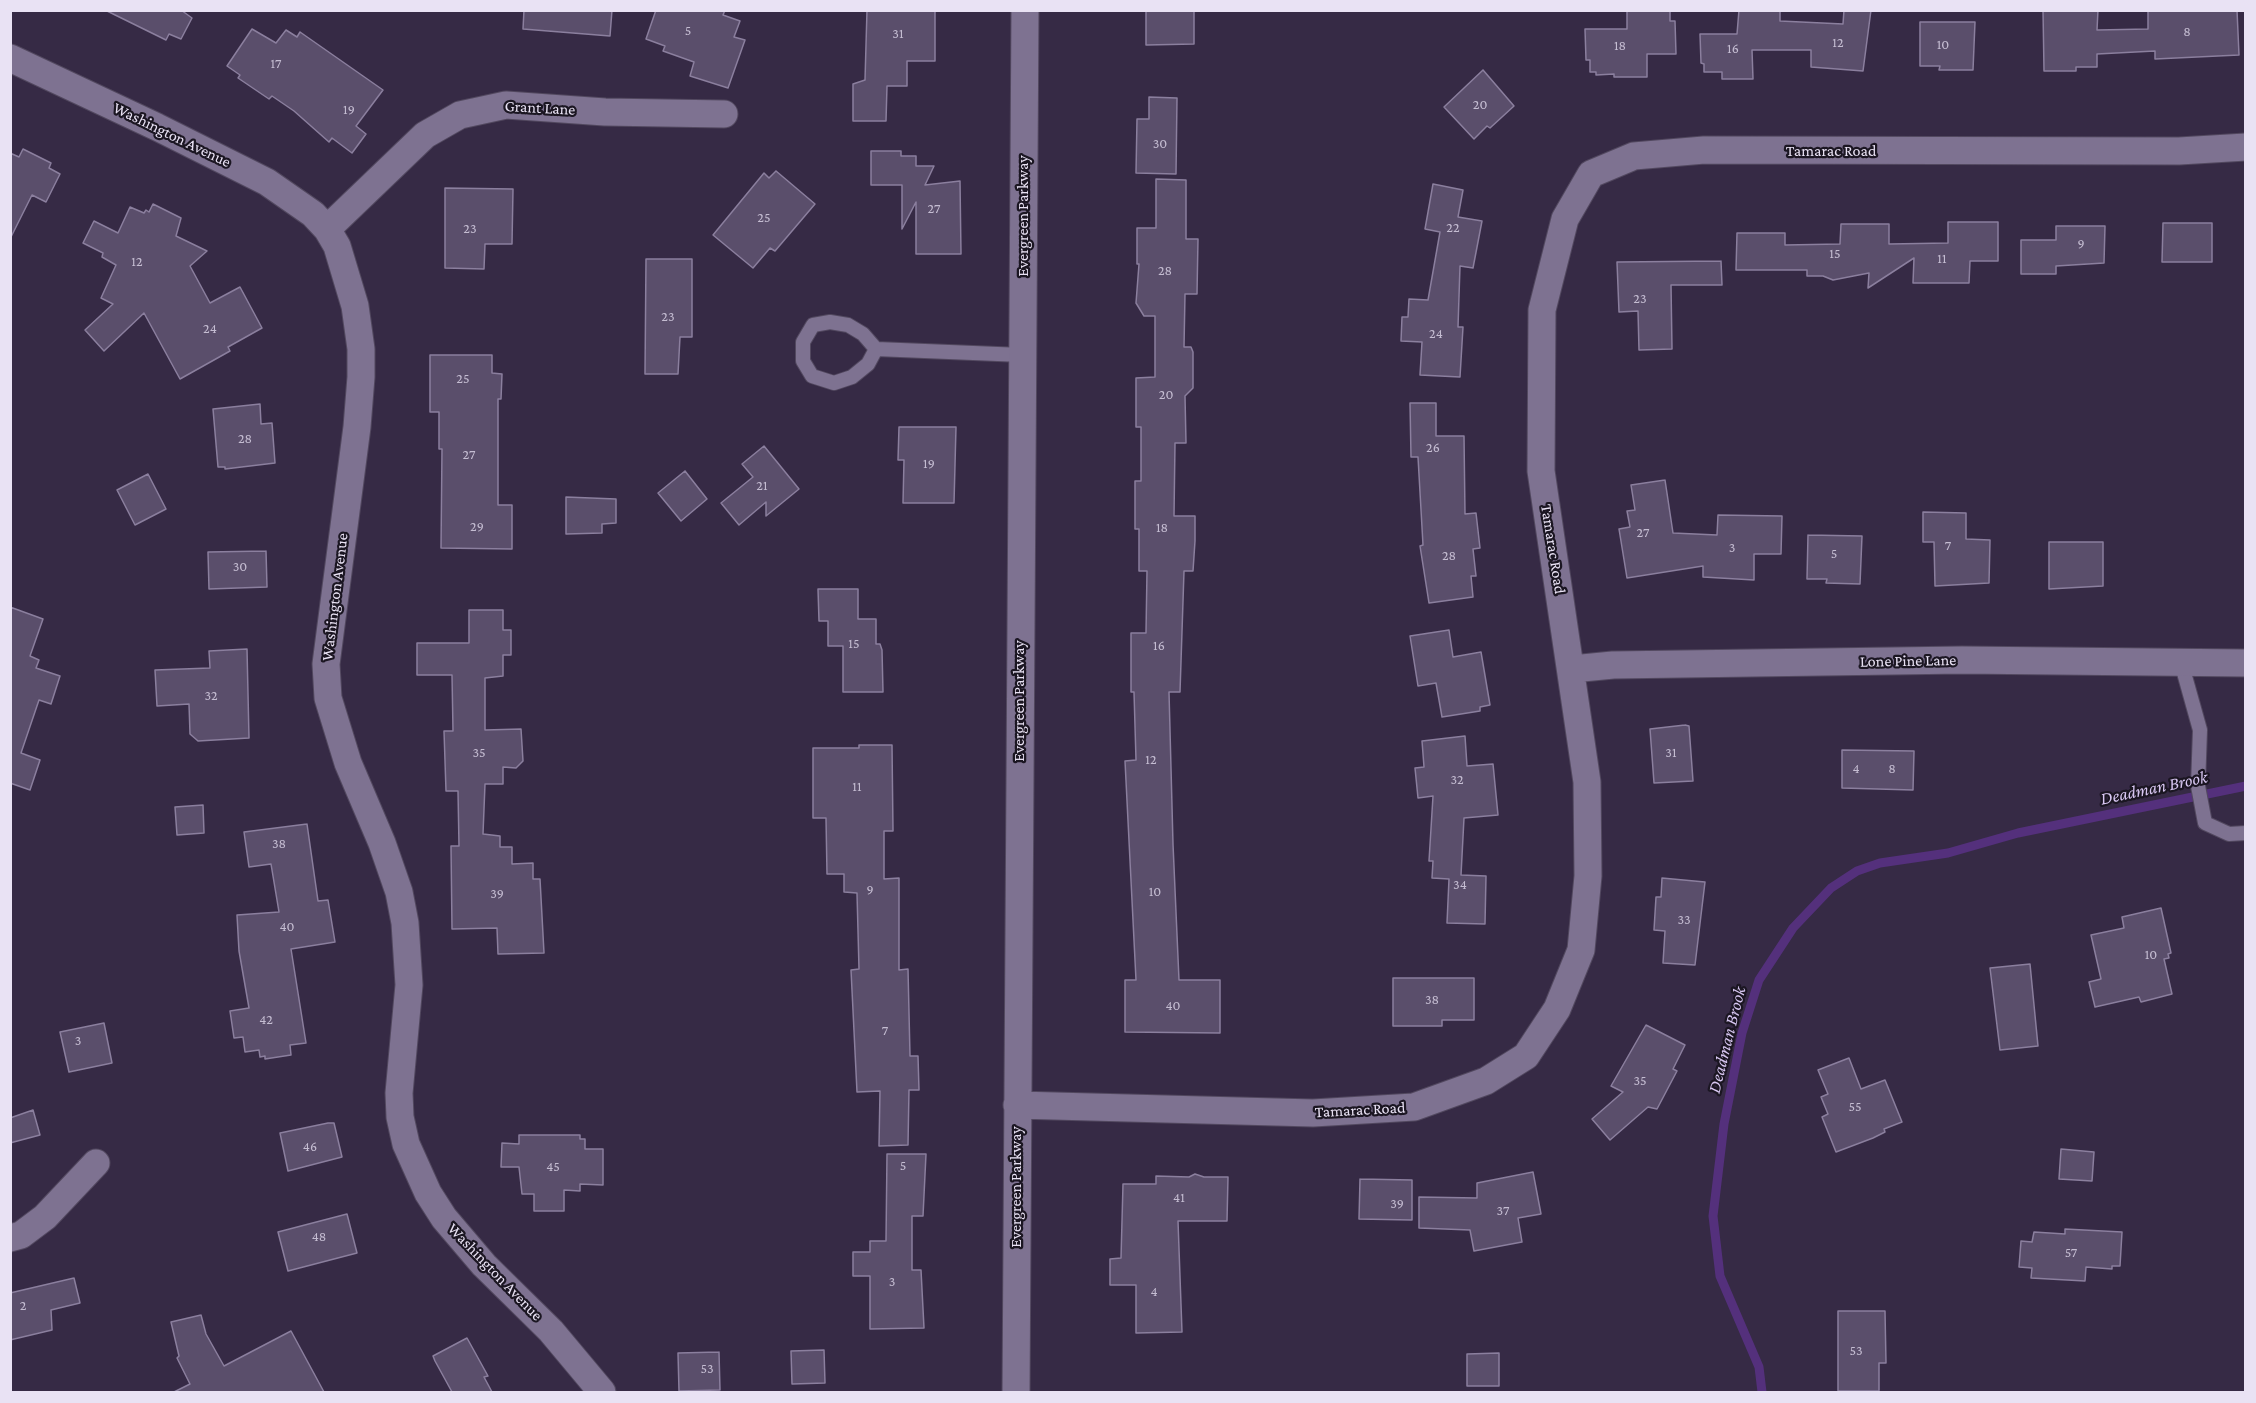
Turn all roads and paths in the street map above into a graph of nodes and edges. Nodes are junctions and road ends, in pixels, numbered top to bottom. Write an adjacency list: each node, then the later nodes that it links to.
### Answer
1 (1025, 10): 7 (street, Evergreen Parkway)
2 (10, 58): 5 (street, Washington Avenue)
3 (724, 114): 5 (street, Grant Lane)
4 (2246, 147): 10 (street, Tamarac Road)
5 (327, 229): 15 (street, Washington Avenue)
6 (876, 349): 6 (lane); 7 (lane)
7 (1022, 355): 12 (street, Evergreen Parkway)
8 (2181, 662): 9 (street, Lone Pine Lane); 10 (street, Lone Pine Lane); 11 (lane)
9 (2246, 663)
10 (1572, 669): 12 (street, Tamarac Road)
11 (2246, 833)
12 (1017, 1105): 16 (street, Evergreen Parkway)
13 (96, 1162): 14 (street)
14 (10, 1238)
15 (602, 1392)
16 (1016, 1392)

